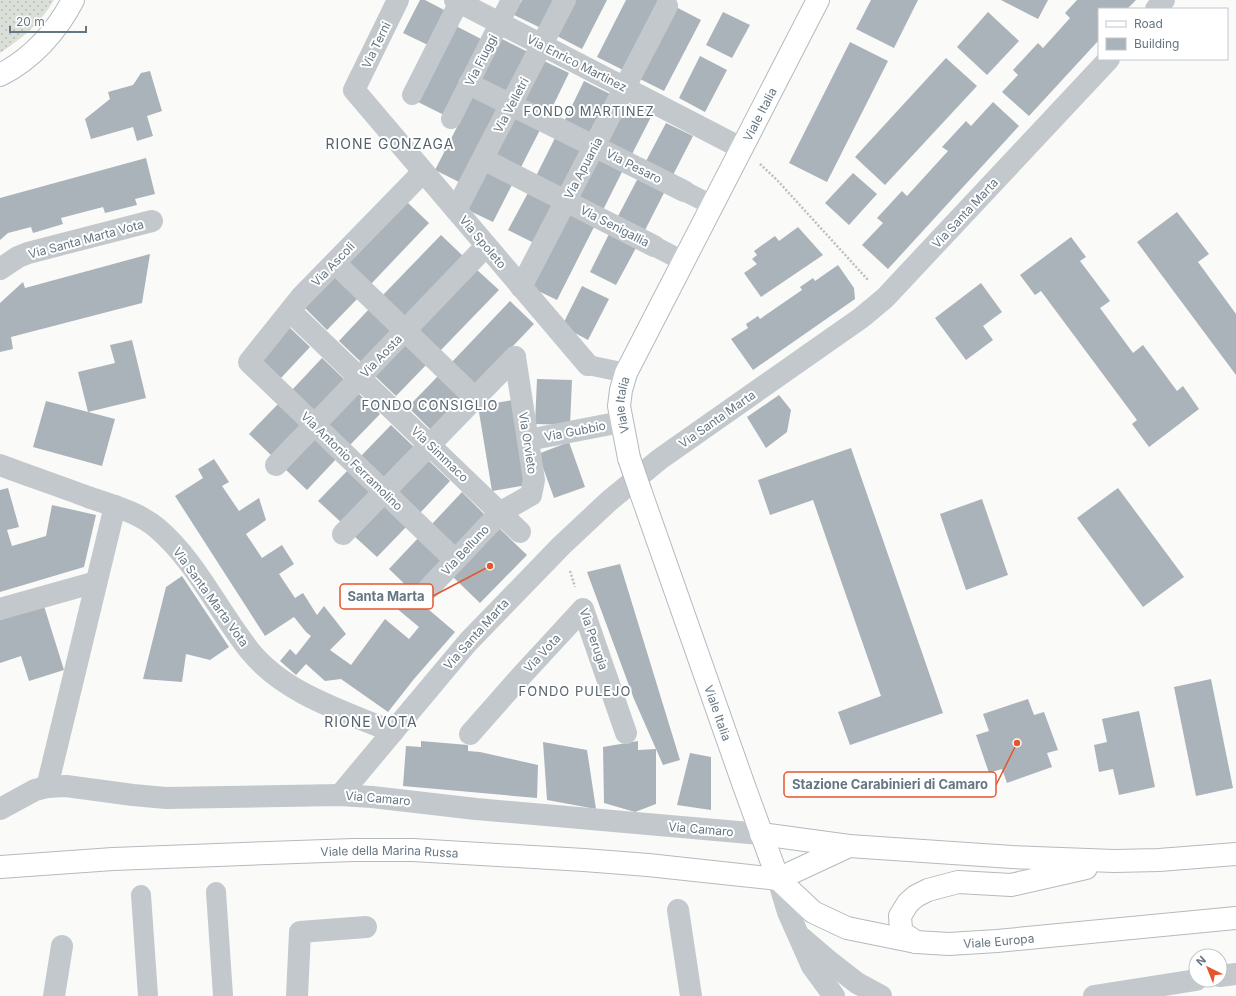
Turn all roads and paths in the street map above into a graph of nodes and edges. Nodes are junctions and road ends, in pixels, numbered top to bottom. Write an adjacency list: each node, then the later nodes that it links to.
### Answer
1 (73, 0): 13 (main road)
2 (398, 0): 16 (street, Via Terni)
3 (511, 0): 10 (street, Via Fiuggi)
4 (566, 0): 11 (street, Via Velletri)
5 (818, 0): 21 (main road, Viale Italia)
6 (1164, 0): 9 (street)
7 (457, 1): 10 (street, Via Enrico Martinez); 17 (street)
8 (667, 6): 15 (street, Via Apuania)
9 (1157, 8)
10 (500, 23): 11 (street, Via Enrico Martinez); 14 (street, Via Fiuggi)
11 (542, 45): 15 (street, Via Enrico Martinez); 18 (street, Via Velletri)
12 (1108, 60): 35 (street, Via Santa Marta)
13 (0, 75)
14 (469, 84): 18 (street, Via Pesaro); 19 (street, Via Fiuggi)
15 (624, 87): 20 (street, Via Apuania); 21 (street, Via Enrico Martinez)
16 (354, 90): 23 (street, Via Spoleto)
17 (412, 95)
18 (511, 104): 20 (street, Via Pesaro); 22 (street, Via Velletri)
19 (451, 119)
20 (594, 146): 24 (street, Via Pesaro); 25 (street, Via Apuania)
21 (741, 148): 26 (main road, Viale Italia); 35 (path)
22 (483, 159): 25 (street, Via Senigallia); 27 (street, Via Velletri)
23 (423, 172): 27 (street, Via Spoleto); 32 (street, Via Ascoli)
24 (684, 191): 26 (street, Via Pesaro)
25 (565, 201): 30 (street, Via Senigallia); 34 (street, Via Apuania)
26 (712, 205): 31 (main road, Viale Italia)
27 (456, 210): 29 (street, Via Spoleto)
28 (152, 221): 33 (street, Via Santa Marta Vota)
29 (486, 246): 34 (street, Via Spoleto); 37 (street, Via Aosta)
30 (654, 246): 31 (street, Via Senigallia)
31 (683, 261): 40 (main road, Viale Italia)
32 (335, 263): 36 (street, Via Ascoli); 37 (street)
33 (0, 269)
34 (520, 287): 39 (street, Via Spoleto)
35 (885, 298): 54 (street, Via Santa Marta)
36 (290, 311): 38 (street, Via Ascoli); 41 (street, Via Simmaco)
37 (405, 330): 41 (street, Via Aosta); 42 (street)
38 (249, 362): 44 (street, Via Antonio Ferramolino)
39 (588, 365): 40 (street, Via Spoleto)
40 (626, 373): 43 (main road, Viale Italia)
41 (359, 378): 44 (street, Via Aosta); 46 (street, Via Simmaco)
42 (475, 398): 45 (street, Via Orvieto); 46 (street)
43 (621, 422): 45 (street, Via Gubbio); 66 (main road, Viale Italia, bridge)
44 (314, 425): 48 (street, Via Aosta); 49 (street, Via Antonio Ferramolino)
45 (528, 440): 51 (street, Via Orvieto)
46 (430, 445): 49 (street); 51 (street, Via Simmaco)
47 (0, 465): 50 (street, Via Santa Marta Vota)
48 (276, 465)
49 (384, 492): 53 (street); 55 (street, Via Antonio Ferramolino)
50 (114, 506): 56 (street); 60 (street, Via Santa Marta Vota)
51 (500, 512): 52 (street, Via Simmaco); 55 (street, Via Belluno)
52 (520, 532)
53 (343, 534)
54 (561, 546): 59 (path, Via Perugia); 60 (street, Via Santa Marta)
55 (455, 560): 57 (street, Via Belluno)
56 (96, 582): 58 (street); 63 (street)
57 (429, 588)
58 (0, 609)
59 (583, 609): 61 (street, Via Perugia); 62 (street, Via Vota)
60 (393, 732): 64 (street, Via Santa Marta)
61 (626, 733)
62 (470, 734)
63 (47, 787): 64 (street, Via Camaro); 65 (street, Via Camaro)
64 (340, 795): 66 (street, Via Camaro)
65 (0, 809)
66 (761, 834): 67 (main road); 71 (main road, Viale Italia)
67 (849, 846): 69 (main road); 71 (main road)
68 (1236, 854): 69 (main road)
69 (1114, 861): 78 (main road)
70 (0, 867): 71 (main road, Viale della Marina Russa)
71 (778, 879): 77 (street); 78 (main road, Viale Europa)
72 (216, 892): 83 (street)
73 (141, 895): 82 (street)
74 (678, 910): 85 (street)
75 (1236, 918): 78 (main road, Viale Europa)
76 (366, 927): 84 (street)
77 (798, 934): 86 (street); 87 (street)
78 (916, 942)
79 (62, 946): 81 (street)
80 (1188, 981): 88 (street)
81 (54, 996)
82 (148, 996)
83 (223, 996)
84 (297, 996)
85 (691, 996)
86 (834, 996)
87 (881, 996)
88 (1094, 996)

